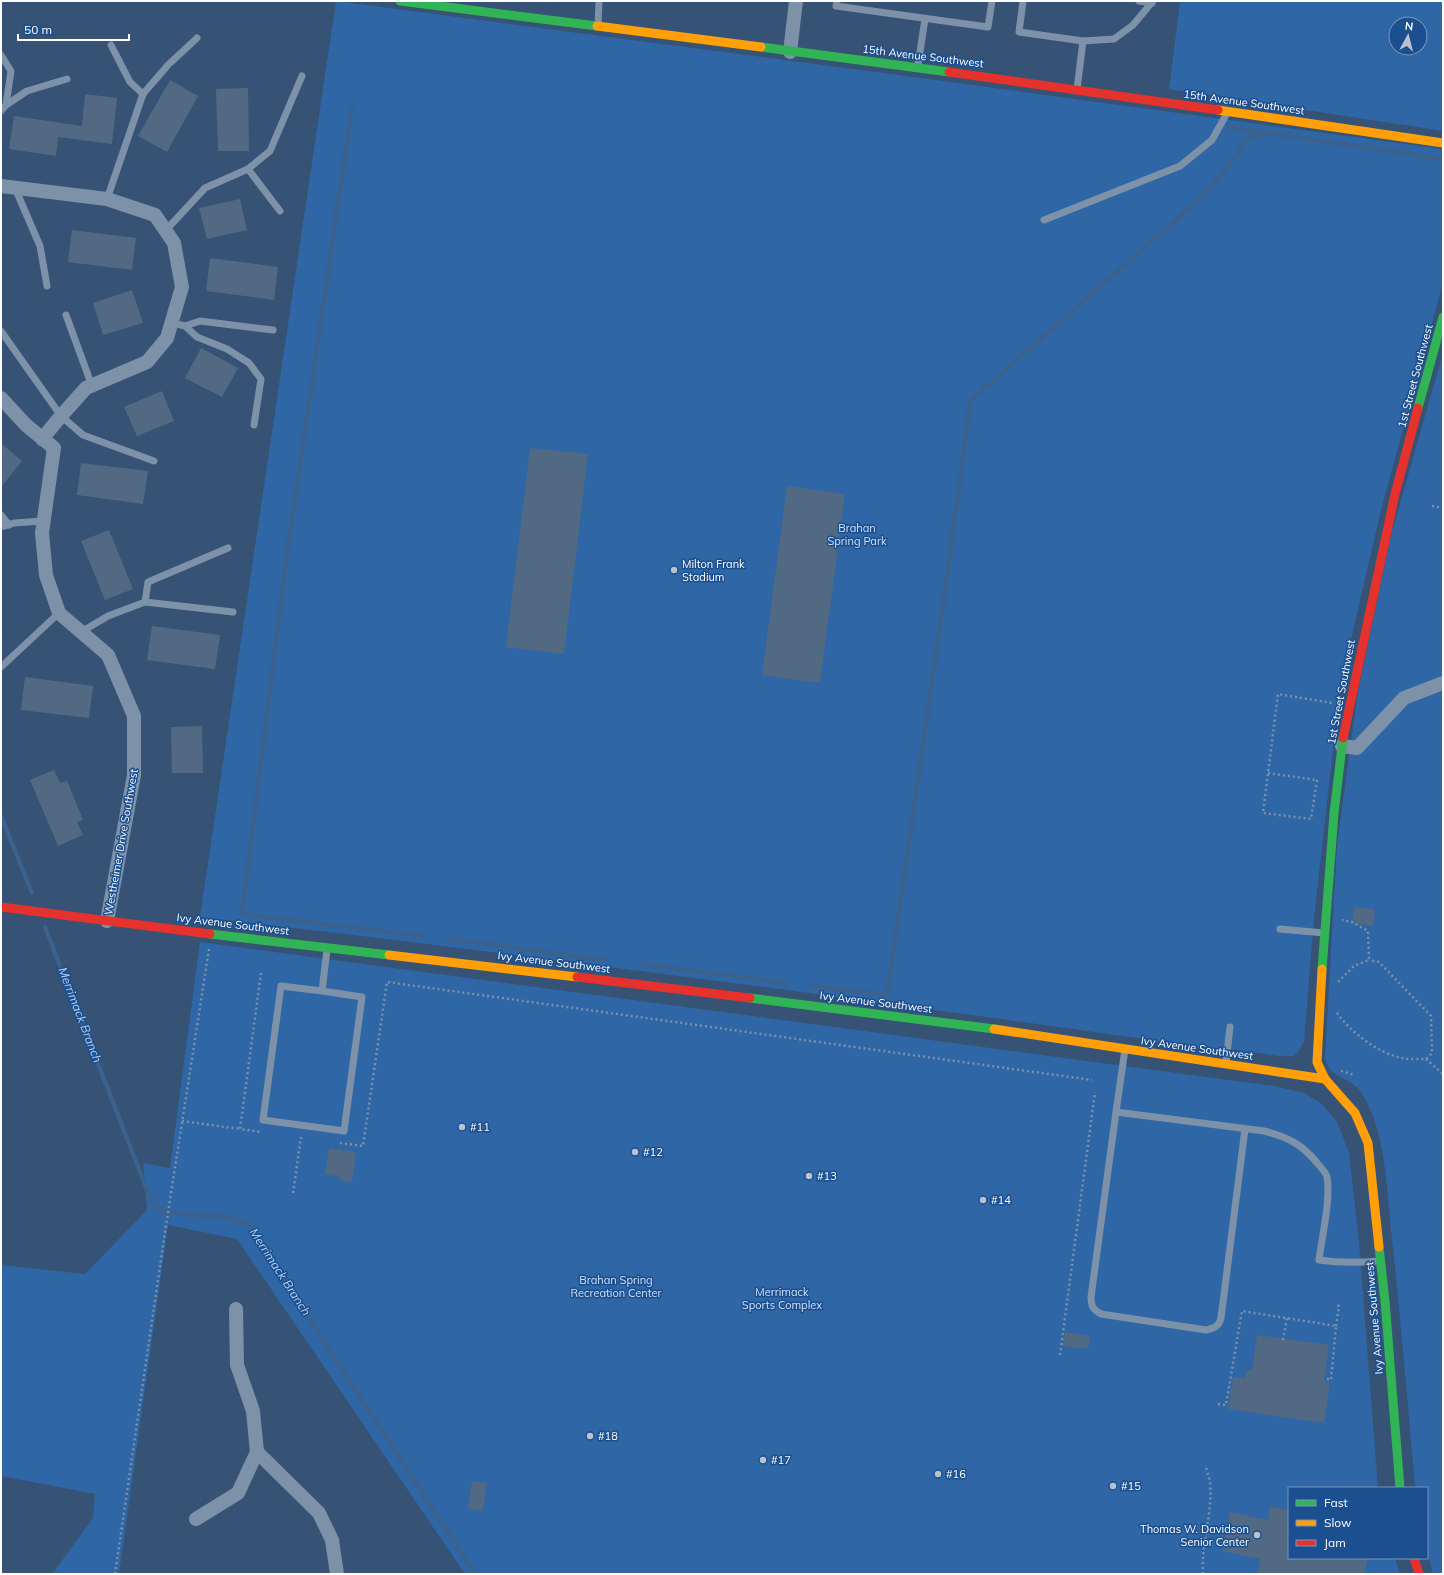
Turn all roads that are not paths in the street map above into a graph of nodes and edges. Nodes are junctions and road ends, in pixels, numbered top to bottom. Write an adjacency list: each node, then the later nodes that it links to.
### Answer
1 (400, 1): 10 (street, 15th Avenue Southwest)
2 (599, 1): 10 (lane)
3 (796, 1): 14 (street)
4 (837, 1): 9 (lane)
5 (992, 1): 9 (lane)
6 (1023, 1): 12 (lane)
7 (1139, 1): 8 (lane)
8 (1152, 2): 12 (lane)
9 (925, 19): 16 (lane)
10 (598, 26): 14 (street, 15th Avenue Southwest)
11 (197, 38): 20 (lane)
12 (1083, 41): 19 (lane)
13 (111, 45): 20 (lane)
14 (790, 52): 16 (street, 15th Avenue Southwest)
15 (1, 55): 21 (lane)
16 (917, 67): 19 (street, 15th Avenue Southwest)
17 (302, 76): 25 (lane)
18 (67, 79): 21 (lane)
19 (1077, 89): 23 (street, 15th Avenue Southwest)
20 (143, 94): 27 (lane)
21 (6, 105): 22 (lane)
22 (1, 111)
23 (1228, 111): 24 (street, 15th Avenue Southwest); 29 (lane)
24 (1443, 143)
25 (248, 169): 28 (lane); 30 (lane)
26 (8, 187): 27 (street); 31 (lane)
27 (107, 199): 30 (street)
28 (280, 210)
29 (1044, 220)
30 (166, 230): 34 (street)
31 (47, 286)
32 (66, 315): 37 (lane)
33 (1443, 317): 54 (street, 1st Street Southwest)
34 (179, 325): 35 (lane); 37 (street); 40 (lane)
35 (273, 330)
36 (1, 331): 39 (lane)
37 (92, 386): 39 (street)
38 (1, 398): 41 (street)
39 (61, 416): 41 (street); 42 (lane)
40 (254, 425)
41 (42, 439): 44 (street)
42 (154, 461)
43 (1, 515): 45 (lane)
44 (44, 521): 45 (lane); 50 (street)
45 (10, 525): 46 (lane)
46 (1, 527)
47 (228, 548): 48 (lane)
48 (145, 602): 49 (lane); 51 (lane)
49 (234, 612)
50 (59, 614): 51 (street, Westheimer Drive Southwest); 52 (lane)
51 (81, 632): 56 (street, Westheimer Drive Southwest)
52 (1, 667)
53 (1443, 683): 54 (street)
54 (1342, 746): 58 (street, 1st Street Southwest)
55 (1, 907): 56 (street, Ivy Avenue Southwest)
56 (107, 921): 59 (street, Ivy Avenue Southwest)
57 (1280, 928): 58 (lane)
58 (1325, 933): 64 (street, 1st Street Southwest)
59 (328, 947): 60 (lane); 62 (street, Ivy Avenue Southwest)
60 (322, 991): 60 (lane)
61 (1230, 1027): 63 (lane)
62 (1125, 1049): 63 (street, Ivy Avenue Southwest); 65 (lane)
63 (1225, 1064): 64 (street, Ivy Avenue Southwest)
64 (1325, 1078): 67 (street, Ivy Avenue Southwest)
65 (1116, 1112): 66 (lane); 66 (lane)
66 (1245, 1129): 67 (lane)
67 (1381, 1261): 70 (street, Ivy Avenue Southwest)
68 (236, 1309): 69 (street)
69 (257, 1452): 71 (street); 73 (street)
70 (1400, 1487)
71 (196, 1519)
72 (1414, 1559): 74 (street)
73 (337, 1574)
74 (1419, 1574)

